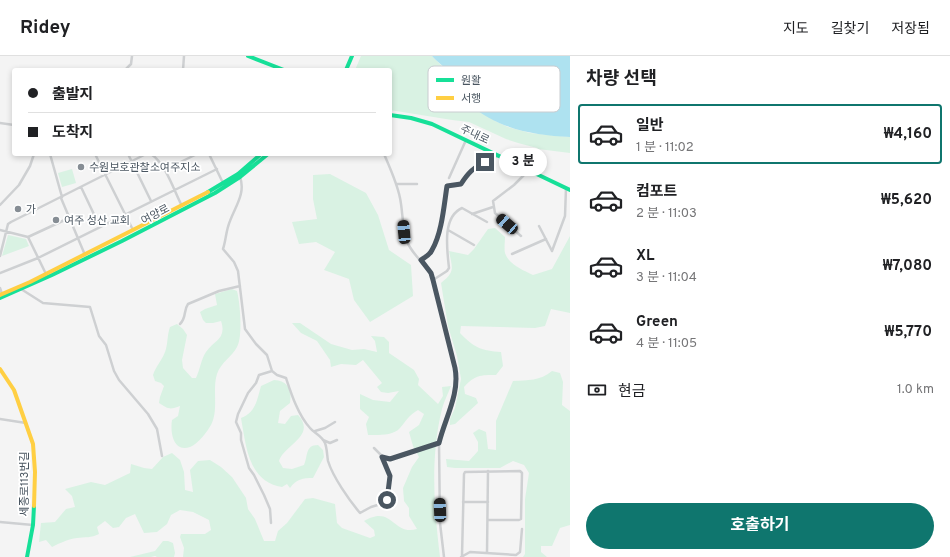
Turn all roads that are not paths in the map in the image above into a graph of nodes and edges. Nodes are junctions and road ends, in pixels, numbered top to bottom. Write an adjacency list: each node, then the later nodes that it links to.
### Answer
1 (132, 56): 5 (street)
2 (184, 56): 6 (street)
3 (248, 56): 7 (street)
4 (352, 56): 8 (street)
5 (127, 68)
6 (183, 68)
7 (279, 68)
8 (347, 68)
9 (392, 115): 12 (street, 주내로)
10 (0, 123): 11 (street)
11 (12, 125)
12 (466, 140): 24 (street, 주내로); 31 (street)
13 (33, 156): 40 (street)
14 (51, 156): 38 (street)
15 (95, 156): 29 (street)
16 (129, 156): 25 (street)
17 (142, 156): 25 (street)
18 (154, 156): 27 (street)
19 (193, 156): 27 (street)
20 (210, 156): 26 (street)
21 (259, 156): 30 (street, 여양로)
22 (265, 156): 30 (street, 여양로)
23 (385, 156): 33 (street)
24 (499, 156): 28 (street, 주내로); 62 (street)
25 (132, 161): 29 (street); 39 (street)
26 (217, 169): 32 (street); 37 (street)
27 (164, 170): 37 (street)
28 (529, 170): 36 (street, 주내로); 42 (street)
29 (105, 175): 35 (street); 43 (street)
30 (239, 175): 32 (street, 여양로); 52 (street, 여양로); 66 (street)
31 (449, 178)
32 (224, 183): 41 (street, 여양로)
33 (396, 184): 34 (street); 62 (street)
34 (417, 184)
35 (81, 187): 38 (street); 48 (street)
36 (568, 189): 56 (street)
37 (174, 190): 39 (street); 41 (street)
38 (62, 197): 45 (street); 51 (street)
39 (151, 202): 43 (street)
40 (0, 205)
41 (183, 207): 52 (street, 여양로)
42 (493, 207): 44 (street); 53 (street)
43 (125, 214): 48 (street); 52 (street)
44 (472, 214): 46 (street); 50 (street)
45 (69, 218): 54 (street); 55 (street)
46 (487, 222)
47 (538, 226): 56 (street)
48 (100, 227): 55 (street)
49 (0, 230): 51 (street)
50 (448, 230): 57 (street); 65 (street)
51 (6, 232): 54 (street); 60 (street)
52 (134, 233): 59 (street, 여양로); 68 (street, 여양로)
53 (521, 236)
54 (28, 237): 61 (street)
55 (77, 238): 59 (street); 61 (street)
56 (546, 239): 58 (street)
57 (474, 245)
58 (512, 254)
59 (85, 255): 64 (street, 여양로)
60 (0, 256)
61 (38, 258): 63 (street); 64 (street)
62 (421, 260): 65 (street)
63 (0, 273)
64 (46, 274): 68 (street, 여양로)
65 (433, 280): 79 (street)
66 (240, 286): 70 (street); 72 (street)
67 (0, 288): 69 (street)
68 (21, 288): 69 (street, 여양로); 81 (street)
69 (1, 296)
70 (180, 324)
71 (0, 369): 75 (street, 세종로113번길)
72 (272, 371): 76 (street); 88 (street)
73 (0, 419): 75 (street)
74 (335, 422): 76 (street)
75 (26, 423): 89 (street, 세종로113번길)
76 (315, 431): 77 (street)
77 (323, 440): 78 (street); 82 (street)
78 (337, 440)
79 (439, 443): 82 (street); 94 (street)
80 (374, 448): 82 (street)
81 (162, 456)
82 (382, 457)
83 (488, 472): 84 (street); 85 (street); 86 (street)
84 (463, 502): 85 (street); 92 (street)
85 (488, 502): 86 (street)
86 (488, 520): 91 (street)
87 (0, 522): 89 (street, 세종로113번길)
88 (271, 523)
89 (33, 525): 93 (street, 세종로113번길)
90 (522, 529): 91 (street)
91 (487, 553): 92 (street)
92 (462, 556)
93 (26, 557)
94 (444, 557)

